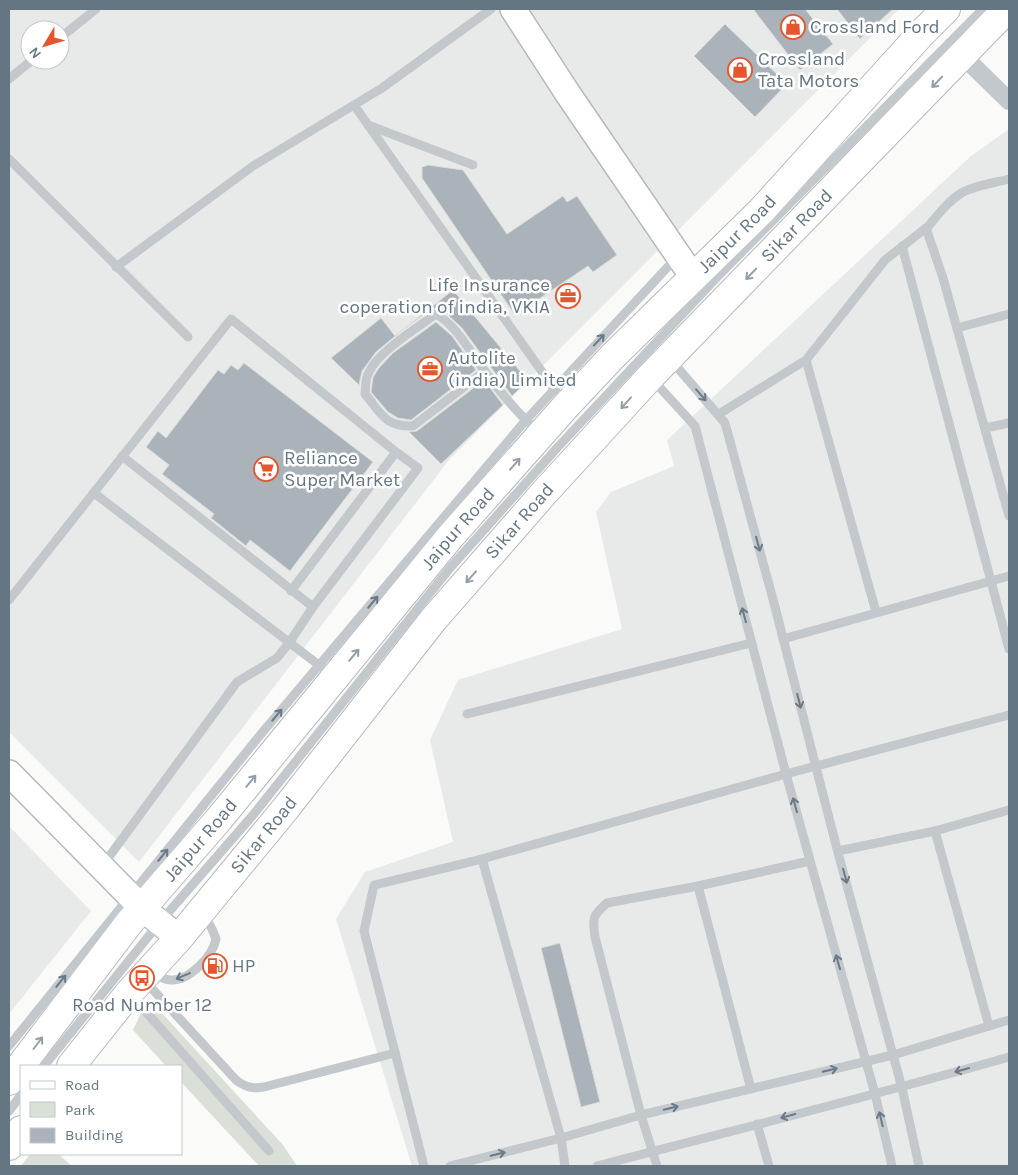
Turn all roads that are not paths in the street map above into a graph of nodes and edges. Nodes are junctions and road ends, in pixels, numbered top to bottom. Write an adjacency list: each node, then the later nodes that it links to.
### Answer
1 (96, 9): 7 (lane)
2 (491, 9): 12 (lane)
3 (513, 9): 19 (street)
4 (946, 9): 19 (main road, Jaipur Road)
5 (983, 9): 61 (lane)
6 (1007, 9): 8 (main road, Sikar Road)
7 (70, 30)
8 (962, 55): 11 (street); 24 (main road, Sikar Road, one-way to 24)
9 (20, 70): 10 (lane)
10 (9, 79)
11 (1009, 101)
12 (354, 105): 13 (lane); 20 (lane)
13 (367, 125): 15 (lane); 28 (lane)
14 (9, 159): 20 (lane)
15 (473, 165)
16 (1009, 179): 17 (lane)
17 (927, 228): 18 (lane); 22 (lane)
18 (902, 246): 25 (lane); 38 (lane)
19 (686, 266): 28 (main road, Jaipur Road, one-way to 19)
20 (116, 267): 23 (lane)
21 (1009, 314): 22 (lane)
22 (957, 328): 32 (lane)
23 (188, 337)
24 (670, 358): 27 (main road, Sikar Road); 29 (lane, one-way to 29)
25 (806, 360): 29 (lane); 42 (lane)
26 (484, 371): 26 (lane); 31 (lane)
27 (650, 377): 45 (lane, one-way to 27); 60 (main road, Sikar Road, one-way to 60)
28 (560, 397): 31 (main road, Jaipur Road)
29 (718, 414): 43 (lane, one-way to 43)
30 (1009, 423): 32 (lane)
31 (533, 427): 47 (main road, Jaipur Road, one-way to 31)
32 (985, 428): 36 (lane)
33 (396, 452): 34 (lane); 39 (lane); 41 (lane)
34 (122, 456): 35 (lane); 39 (lane)
35 (94, 493): 40 (lane); 44 (lane)
36 (1009, 516)
37 (1009, 576): 38 (lane)
38 (991, 582): 42 (lane); 46 (lane)
39 (291, 591): 41 (lane)
40 (9, 600)
41 (313, 607): 44 (lane)
42 (876, 612): 43 (lane)
43 (783, 639): 50 (lane, one-way to 50)
44 (289, 643): 47 (lane); 58 (lane)
45 (752, 643): 48 (lane); 52 (lane)
46 (1009, 649)
47 (327, 672): 61 (main road, Jaipur Road, one-way to 47)
48 (467, 714)
49 (1009, 715): 50 (lane)
50 (816, 766): 52 (lane); 55 (lane)
51 (9, 773): 58 (street)
52 (786, 774): 56 (lane); 57 (lane, one-way to 52)
53 (1009, 810): 54 (lane)
54 (936, 831): 55 (lane); 64 (lane)
55 (838, 851): 67 (lane, one-way to 67)
56 (482, 858): 66 (lane); 83 (lane)
57 (810, 861): 59 (lane); 69 (lane, one-way to 57)
58 (102, 867): 61 (street)
59 (698, 886): 76 (lane); 80 (lane)
60 (202, 911): 61 (main road, Sikar Road); 62 (lane, one-way to 62)
61 (153, 916): 62 (main road, Sikar Road); 65 (lane, one-way to 61); 70 (main road, Jaipur Road, one-way to 61); 71 (lane)
62 (140, 980): 66 (lane); 72 (main road, Sikar Road); 85 (lane)
63 (1009, 1020): 64 (lane)
64 (989, 1026): 67 (lane)
65 (9, 1046)
66 (395, 1053): 87 (lane)
67 (893, 1055): 69 (lane); 75 (lane)
68 (1009, 1057): 75 (lane, one-way to 75)
69 (866, 1061): 76 (lane, one-way to 69); 77 (lane)
70 (24, 1065)
71 (45, 1065)
72 (72, 1065)
73 (20, 1069): 74 (main road, Jaipur Road, one-way to 73)
74 (9, 1082)
75 (902, 1088): 77 (lane); 94 (lane)
76 (751, 1089): 80 (lane, one-way to 76)
77 (875, 1094): 81 (lane, one-way to 81); 93 (lane, one-way to 77)
78 (20, 1096): 79 (lane)
79 (9, 1111)
80 (641, 1115): 83 (lane); 86 (lane)
81 (757, 1124): 86 (lane); 92 (lane)
82 (20, 1131): 84 (main road)
83 (561, 1138): 88 (lane, one-way to 83); 89 (lane)
84 (9, 1146)
85 (269, 1151)
86 (653, 1152): 90 (lane); 91 (lane)
87 (424, 1166)
88 (450, 1166)
89 (566, 1166)
90 (597, 1166)
91 (657, 1166)
92 (769, 1166)
93 (892, 1166)
94 (919, 1166)

